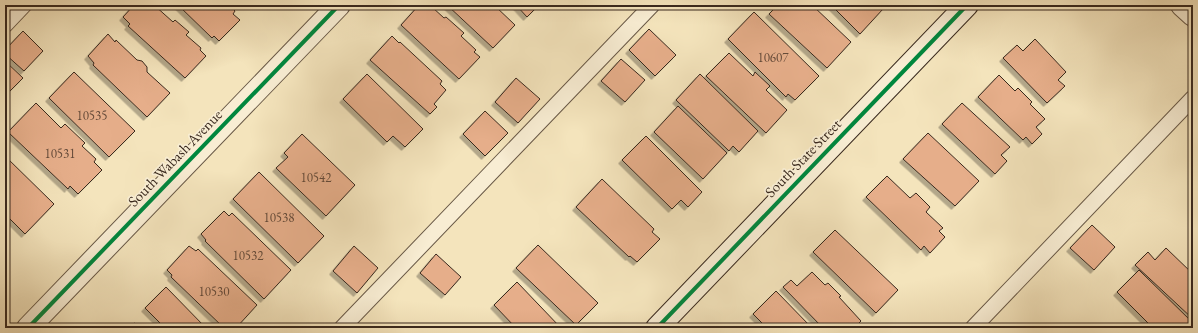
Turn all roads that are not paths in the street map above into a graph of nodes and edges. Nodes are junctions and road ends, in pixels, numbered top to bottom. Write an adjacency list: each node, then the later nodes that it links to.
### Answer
1 (24, 5): 7 (lane)
2 (339, 5): 9 (street, South Wabash Avenue)
3 (652, 5): 10 (lane)
4 (967, 5): 11 (street, South State Street)
5 (1182, 5): 6 (street)
6 (1193, 16)
7 (5, 25)
8 (1193, 98): 12 (lane)
9 (28, 328)
10 (342, 328)
11 (657, 328)
12 (973, 328)

